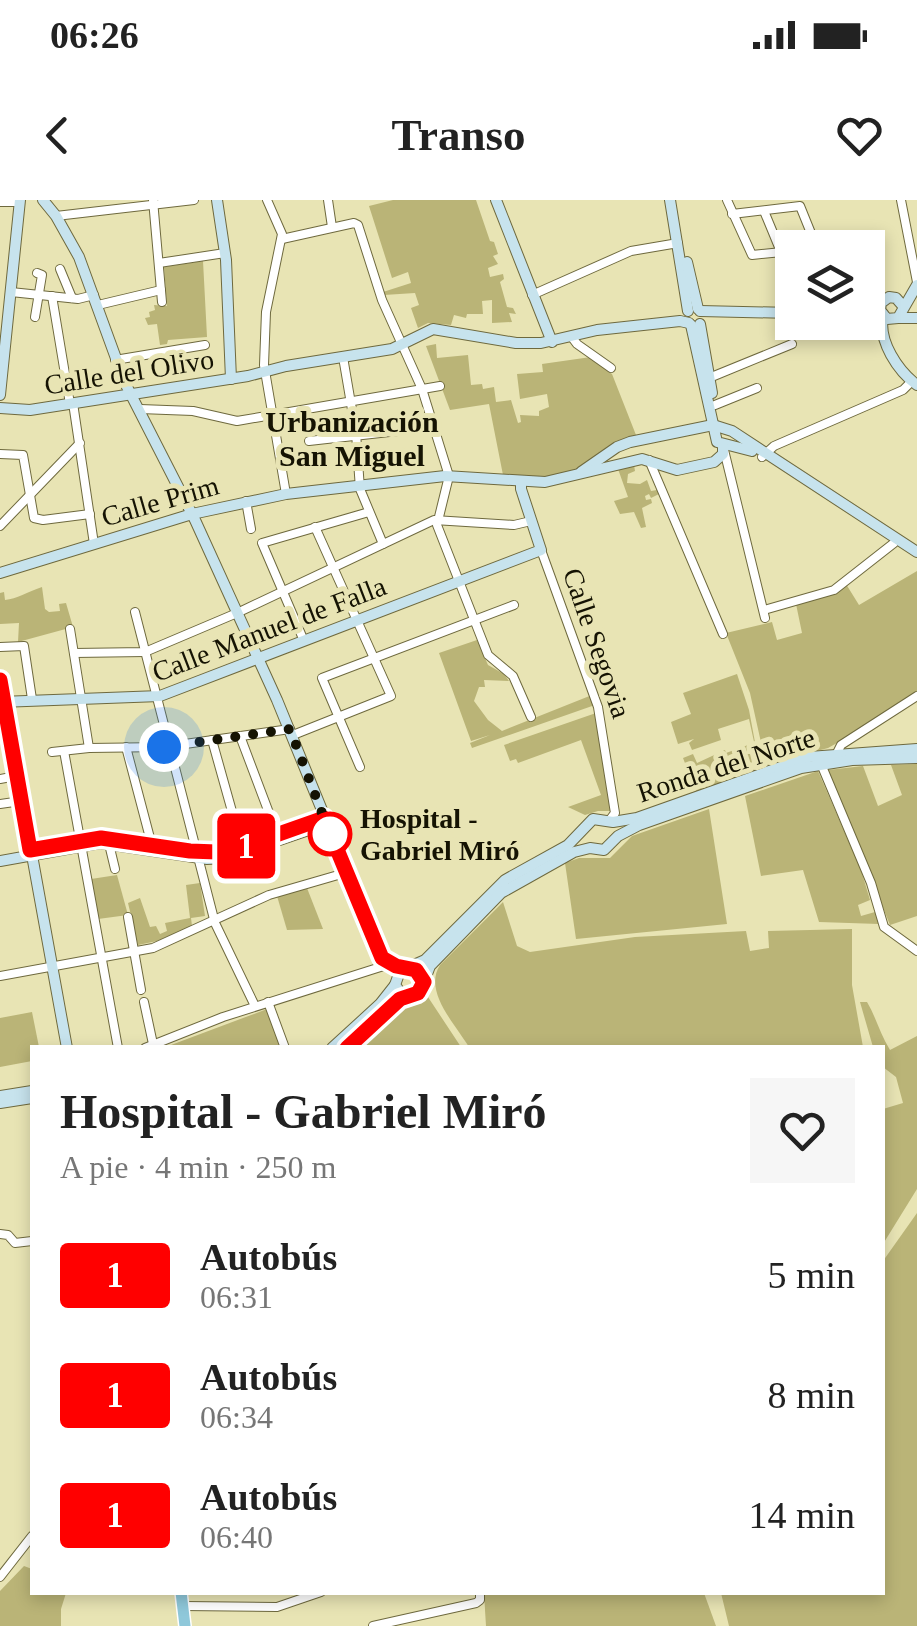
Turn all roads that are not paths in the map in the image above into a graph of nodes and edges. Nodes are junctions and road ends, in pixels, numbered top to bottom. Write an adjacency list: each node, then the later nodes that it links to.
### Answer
1 (43, 200): 16 (main road)
2 (194, 200): 12 (street)
3 (217, 200): 25 (main road)
4 (266, 200): 22 (street)
5 (328, 200): 18 (street)
6 (496, 200): 34 (main road)
7 (673, 200): 23 (main road); 45 (main road)
8 (728, 200): 15 (street)
9 (20, 201): 11 (street); 33 (main road)
10 (905, 201): 20 (street)
11 (0, 202)
12 (153, 202): 13 (street); 27 (street)
13 (114, 204): 16 (street)
14 (764, 211): 15 (street); 19 (street); 21 (street)
15 (732, 214): 26 (street)
16 (56, 216): 38 (main road)
17 (917, 226): 20 (street)
18 (332, 227): 22 (street); 50 (street)
19 (810, 230)
20 (906, 230): 24 (street)
21 (775, 238)
22 (282, 239): 54 (street)
23 (678, 243): 34 (street); 45 (main road)
24 (914, 251): 30 (street)
25 (225, 253): 27 (street); 56 (main road)
26 (775, 253)
27 (159, 263): 31 (street)
28 (60, 270): 36 (street)
29 (37, 272): 32 (street)
30 (916, 285): 37 (main road); 40 (main road); 42 (main road)
31 (161, 290): 38 (street); 39 (street)
32 (40, 294): 33 (street); 35 (street); 44 (street)
33 (7, 295): 62 (main road)
34 (532, 295): 47 (main road)
35 (52, 296): 36 (street); 64 (street)
36 (72, 298): 38 (street)
37 (886, 299): 42 (main road); 42 (main road)
38 (96, 300): 52 (main road)
39 (162, 302)
40 (917, 312): 42 (main road)
41 (775, 314): 45 (main road, Calle del Olivo)
42 (894, 314): 43 (main road); 57 (main road)
43 (885, 315)
44 (35, 317)
45 (695, 317): 46 (main road, Calle del Olivo); 55 (main road); 73 (main road)
46 (572, 336): 47 (main road, Calle del Olivo); 53 (street)
47 (552, 342): 50 (main road, Calle del Olivo)
48 (792, 344): 55 (street)
49 (205, 345): 52 (street)
50 (402, 347): 51 (main road, Calle del Olivo); 59 (street)
51 (343, 357): 54 (main road, Calle del Olivo); 63 (street)
52 (115, 360): 61 (main road)
53 (611, 368)
54 (265, 372): 56 (main road, Calle del Olivo); 68 (street)
55 (710, 378): 65 (main road)
56 (231, 379): 61 (main road, Calle del Olivo)
57 (914, 383): 76 (street)
58 (440, 386): 59 (street)
59 (422, 388): 63 (street); 69 (street)
60 (758, 388): 65 (street)
61 (131, 394): 64 (main road, Calle del Olivo); 67 (main road)
62 (0, 395)
63 (350, 400): 68 (street); 70 (street)
64 (71, 403): 66 (main road, Calle del Olivo); 72 (street)
65 (714, 405): 73 (main road)
66 (0, 408)
67 (140, 410): 68 (street); 90 (main road)
68 (273, 414): 86 (street)
69 (434, 427): 70 (street); 80 (street)
70 (356, 436): 71 (street); 84 (street)
71 (309, 441)
72 (80, 443): 85 (street); 89 (street)
73 (722, 443): 74 (main road, Calle Prim); 76 (main road); 79 (main road); 96 (street)
74 (624, 444): 77 (main road); 78 (main road); 81 (main road, Calle Prim)
75 (0, 454): 85 (street)
76 (764, 455): 96 (main road); 100 (main road)
77 (643, 460): 78 (main road, Calle Prim); 79 (main road); 82 (street)
78 (623, 464): 81 (main road, Calle Prim)
79 (674, 470): 82 (street)
80 (450, 476): 83 (main road, Calle Prim); 84 (main road, Calle Prim); 91 (street)
81 (575, 476): 83 (main road, Calle Prim)
82 (657, 478): 113 (street)
83 (521, 481): 92 (main road, Calle Segovia)
84 (360, 485): 86 (main road, Calle Prim); 88 (street)
85 (29, 494): 89 (street); 93 (street)
86 (286, 494): 87 (main road, Calle Prim)
87 (246, 500): 90 (main road, Calle Prim); 94 (street)
88 (369, 512): 95 (street); 98 (street)
89 (90, 514): 97 (street)
90 (192, 514): 97 (main road, Calle Prim); 109 (main road)
91 (437, 519): 92 (street); 98 (street); 105 (street)
92 (531, 521): 99 (main road, Calle Segovia)
93 (0, 526)
94 (236, 526)
95 (315, 527): 103 (street); 106 (street)
96 (894, 543): 100 (main road)
97 (94, 544): 102 (main road, Calle Prim)
98 (383, 544): 103 (street)
99 (541, 550): 105 (main road, Calle Manuel de Falla); 146 (street, Calle Segovia)
100 (917, 555)
101 (0, 564): 102 (main road)
102 (16, 568): 104 (main road, Calle Prim)
103 (334, 568): 106 (street); 110 (street)
104 (0, 573)
105 (458, 580): 110 (main road, Calle Manuel de Falla); 111 (street)
106 (282, 592): 109 (street); 114 (street)
107 (514, 605): 111 (street)
108 (135, 612): 116 (street)
109 (236, 614): 116 (street); 119 (main road)
110 (358, 620): 114 (main road, Calle Manuel de Falla); 118 (street)
111 (474, 620): 118 (street); 126 (street)
112 (70, 629): 117 (street)
113 (723, 634)
114 (304, 641): 119 (main road, Calle Manuel de Falla)
115 (0, 646): 123 (street)
116 (145, 652): 117 (street); 122 (street)
117 (74, 653): 124 (street)
118 (375, 658): 127 (street); 127 (street)
119 (258, 659): 122 (main road, Calle Manuel de Falla); 128 (main road)
120 (0, 679): 125 (main road)
121 (917, 696): 137 (street)
122 (156, 697): 124 (main road, Calle Manuel de Falla); 131 (street)
123 (32, 700): 124 (main road, Calle Manuel de Falla); 125 (main road, Calle Manuel de Falla)
124 (82, 700): 133 (street)
125 (2, 702): 141 (main road)
126 (531, 717)
127 (339, 718): 128 (street); 140 (street)
128 (291, 732): 129 (street); 145 (main road)
129 (240, 736): 130 (street); 148 (street)
130 (212, 740): 131 (street); 153 (street)
131 (169, 746): 132 (street); 156 (street)
132 (126, 747): 133 (street); 152 (street)
133 (89, 748): 135 (street)
134 (917, 750): 137 (main road, Ronda del Norte)
135 (64, 751): 136 (street); 150 (street)
136 (52, 752)
137 (837, 753): 146 (main road, Ronda del Norte)
138 (917, 758): 139 (main road, Ronda del Norte)
139 (821, 764): 149 (main road, Ronda del Norte); 162 (street)
140 (360, 768)
141 (16, 776): 142 (street); 143 (main road)
142 (0, 779)
143 (20, 800): 144 (street); 155 (main road)
144 (0, 804)
145 (325, 821): 148 (main road); 156 (main road); 159 (main road)
146 (608, 821): 147 (main road); 149 (main road)
147 (582, 832): 154 (main road); 167 (main road)
148 (276, 834): 153 (main road)
149 (618, 836): 154 (main road)
150 (79, 843): 151 (main road); 152 (main road); 155 (main road); 164 (street)
151 (108, 843): 152 (main road); 158 (street)
152 (148, 846): 156 (main road)
153 (242, 847): 156 (main road)
154 (590, 848): 169 (main road)
155 (30, 852): 157 (main road); 166 (main road)
156 (198, 855): 161 (street)
157 (0, 858)
158 (115, 869)
159 (345, 873): 161 (street); 165 (main road)
160 (128, 917): 163 (street)
161 (215, 920): 163 (street); 175 (street)
162 (917, 951)
163 (135, 952): 164 (street); 171 (street)
164 (101, 958): 166 (street); 177 (street)
165 (384, 964): 167 (main road); 170 (street); 174 (street)
166 (52, 966): 168 (street); 176 (main road)
167 (408, 968): 169 (main road); 170 (main road)
168 (0, 976)
169 (425, 977): 172 (main road)
170 (394, 985): 172 (main road); 181 (main road)
171 (141, 990)
172 (411, 996): 182 (main road)
173 (144, 1002): 178 (street)
174 (268, 1002): 175 (street); 180 (street)
175 (256, 1006): 179 (street)
176 (66, 1045)
177 (117, 1045)
178 (149, 1045)
179 (152, 1045)
180 (284, 1045)
181 (336, 1045)
182 (351, 1045)
183 (30, 1094): 185 (main road)
184 (30, 1095): 186 (main road)
185 (0, 1096)
186 (0, 1104)
187 (0, 1234): 188 (street)
188 (30, 1241)
189 (30, 1539): 191 (street)
190 (0, 1560): 191 (street)
191 (10, 1564): 192 (street)
192 (0, 1577)
193 (314, 1595): 195 (street)
194 (480, 1595): 197 (street)
195 (182, 1599): 196 (main road)
196 (185, 1626)
197 (373, 1626)

